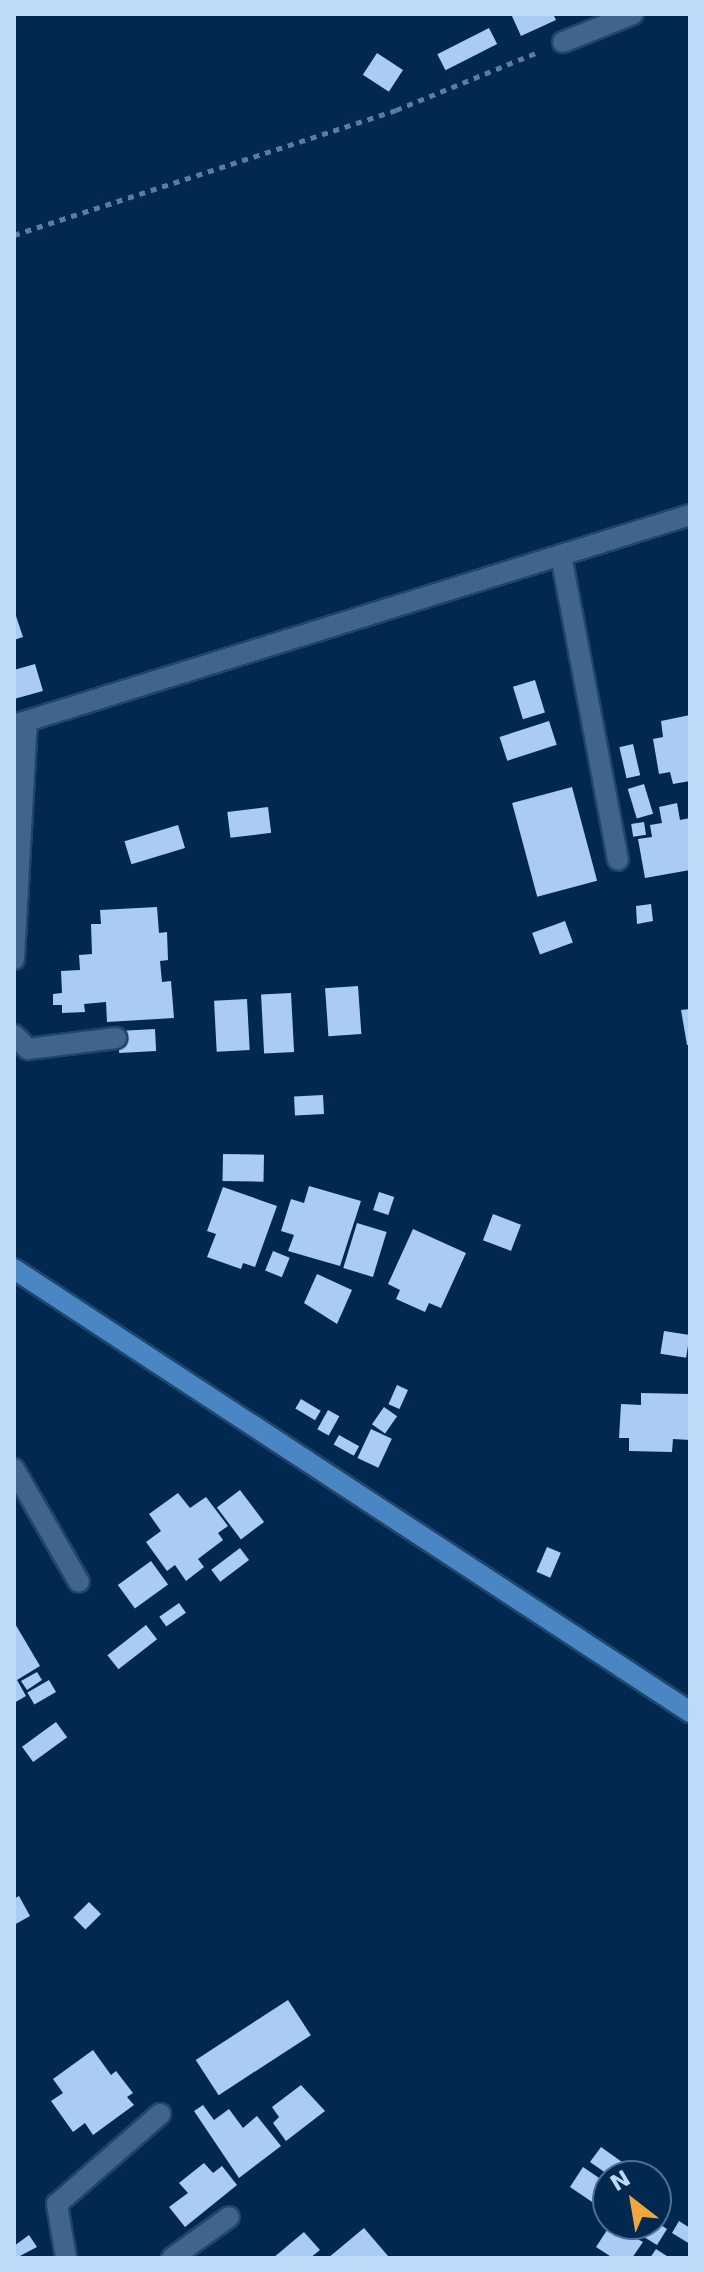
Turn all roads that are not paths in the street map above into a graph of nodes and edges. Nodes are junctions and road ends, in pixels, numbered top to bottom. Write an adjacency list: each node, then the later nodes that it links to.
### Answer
1 (633, 14): 2 (street)
2 (563, 42)
3 (690, 515): 4 (street)
4 (561, 555): 5 (street); 6 (street)
5 (21, 723): 7 (street)
6 (618, 860)
7 (14, 959)
8 (14, 1035): 9 (street)
9 (116, 1038)
10 (14, 1269): 13 (street)
11 (14, 1469): 12 (street)
12 (79, 1582)
13 (690, 1712)
14 (160, 2114): 16 (street)
15 (229, 2217): 17 (street)
16 (66, 2258)
17 (172, 2258)

